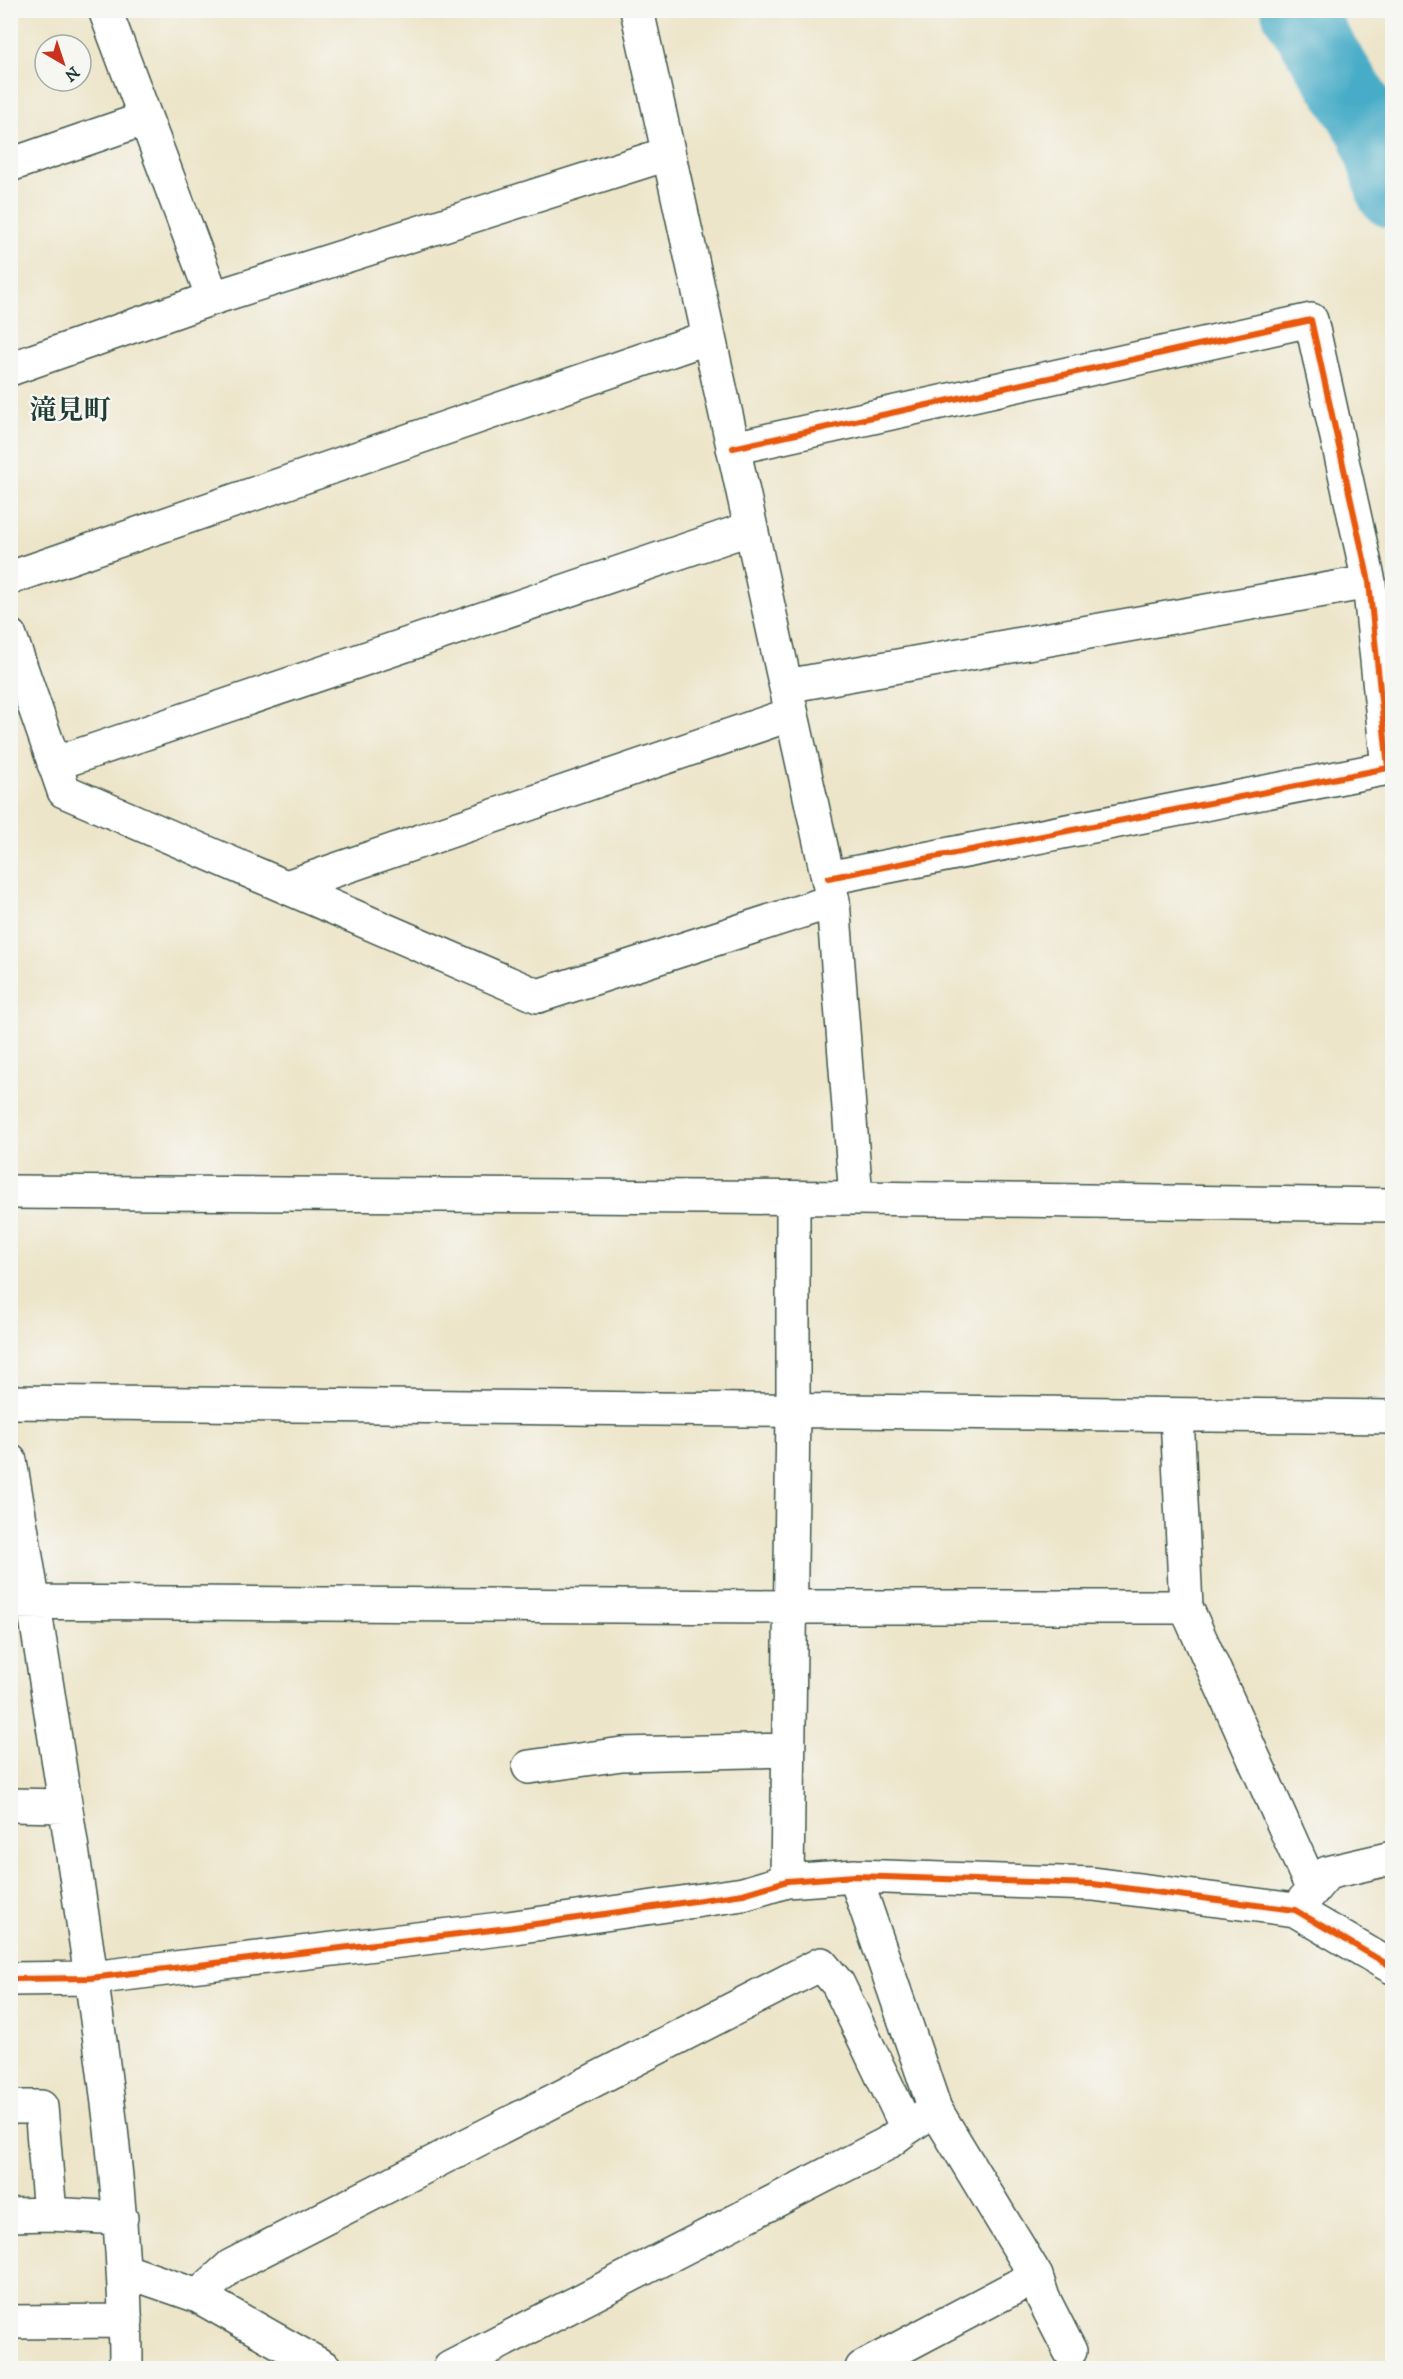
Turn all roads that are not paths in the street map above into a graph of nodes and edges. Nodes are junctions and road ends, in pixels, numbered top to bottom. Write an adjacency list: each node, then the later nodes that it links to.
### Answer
1 (105, 10): 3 (street)
2 (637, 10): 4 (street)
3 (144, 119): 5 (street); 6 (street)
4 (667, 154): 6 (street); 7 (street)
5 (10, 165)
6 (213, 298): 8 (street)
7 (709, 338): 9 (street); 11 (street)
8 (10, 369)
9 (733, 448): 10 (street); 12 (street)
10 (751, 528): 14 (street); 15 (street)
11 (10, 578)
12 (1369, 582): 14 (street); 17 (street)
13 (10, 636): 15 (street)
14 (789, 700): 16 (street); 17 (street)
15 (54, 764): 16 (street)
16 (286, 887): 17 (street)
17 (830, 889): 19 (street)
18 (10, 1192): 20 (street)
19 (856, 1197): 20 (street); 21 (street)
20 (793, 1198): 23 (street)
21 (1392, 1205)
22 (10, 1402): 23 (street)
23 (792, 1410): 24 (street); 28 (street)
24 (1177, 1415): 25 (street); 29 (street)
25 (1392, 1417)
26 (10, 1461): 27 (street)
27 (22, 1603): 28 (street); 33 (street)
28 (790, 1607): 29 (street); 30 (street)
29 (1186, 1607): 37 (street)
30 (788, 1750): 31 (street); 36 (street)
31 (529, 1767)
32 (10, 1805): 33 (street)
33 (66, 1806): 39 (street)
34 (1392, 1858): 37 (street)
35 (855, 1876): 36 (street); 37 (street); 42 (street)
36 (787, 1881): 39 (street)
37 (1304, 1900): 38 (street)
38 (1392, 1966)
39 (91, 1978): 40 (street); 46 (street)
40 (10, 1979)
41 (10, 2107): 44 (street)
42 (935, 2109): 43 (street); 48 (street)
43 (907, 2128): 49 (street); 55 (street)
44 (50, 2214): 45 (street); 46 (street)
45 (10, 2215)
46 (121, 2218): 47 (street)
47 (123, 2270): 49 (street); 50 (street)
48 (1036, 2276): 52 (street); 56 (street)
49 (198, 2296): 54 (street)
50 (126, 2321): 51 (street); 53 (street)
51 (10, 2322)
52 (1070, 2351)
53 (126, 2368)
54 (325, 2368)
55 (450, 2368)
56 (862, 2368)

